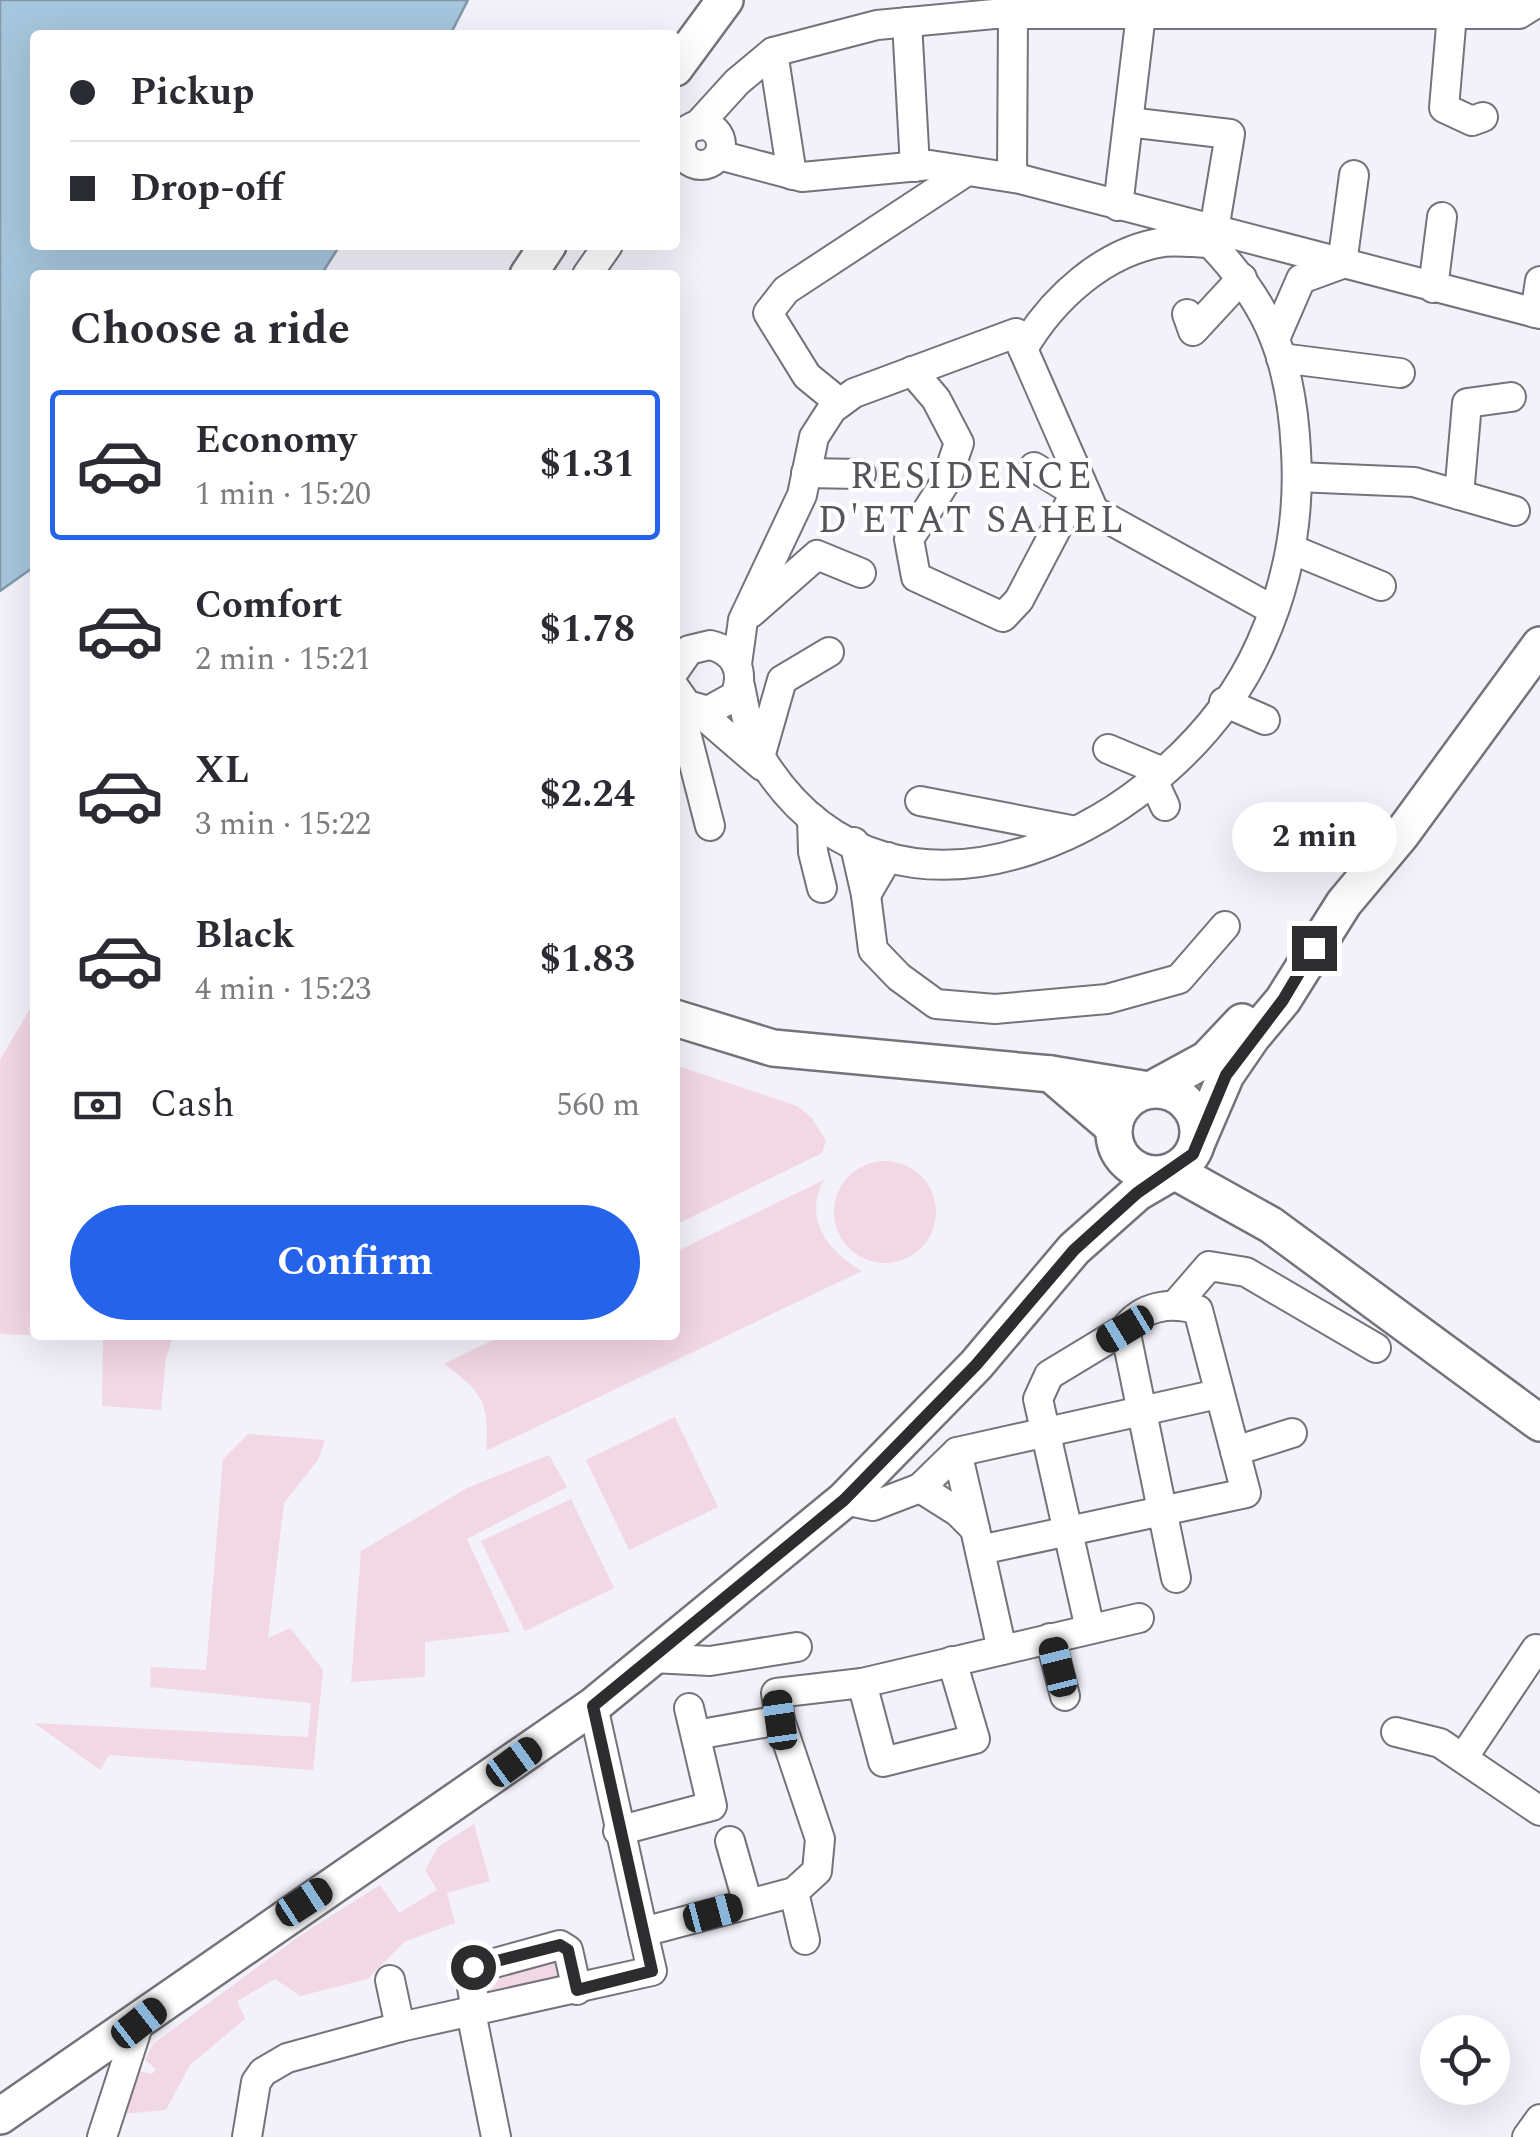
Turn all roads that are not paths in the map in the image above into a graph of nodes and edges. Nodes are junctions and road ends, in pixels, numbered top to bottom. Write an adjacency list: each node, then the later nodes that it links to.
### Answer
1 (725, 0): 9 (main road)
2 (1540, 1): 6 (street)
3 (1233, 7): 5 (street); 6 (street)
4 (1012, 14): 5 (street); 7 (street); 17 (street)
5 (1140, 14): 11 (street)
6 (1452, 14): 10 (street)
7 (907, 22): 8 (street); 13 (street)
8 (773, 52): 12 (street); 15 (street)
9 (680, 61)
10 (1484, 117)
11 (1128, 122): 18 (street); 20 (street)
12 (684, 149): 15 (street)
13 (914, 167): 14 (street); 15 (street)
14 (967, 171): 17 (street); 32 (street)
15 (792, 174)
16 (1354, 175): 21 (street)
17 (1012, 178): 18 (street)
18 (1118, 206): 20 (street)
19 (1442, 217): 24 (street)
20 (1206, 233): 21 (street); 22 (street); 27 (street)
21 (1342, 264): 24 (street); 28 (street)
22 (1242, 278): 25 (street); 28 (street)
23 (1540, 281): 26 (street)
24 (1433, 288): 26 (street)
25 (1187, 314)
26 (1538, 314)
27 (1023, 349): 29 (street); 37 (street)
28 (1278, 349): 30 (street); 36 (street)
29 (912, 372): 32 (street); 37 (street)
30 (1400, 373)
31 (1511, 397): 38 (street)
32 (840, 403): 34 (street)
33 (1034, 467): 37 (street)
34 (806, 472): 35 (street); 44 (street)
35 (861, 474)
36 (1297, 477): 38 (street); 40 (street)
37 (1078, 488): 43 (street)
38 (1459, 495): 39 (street)
39 (1515, 511)
40 (1291, 548): 42 (street); 43 (street)
41 (862, 573): 44 (street)
42 (1381, 586)
43 (1273, 610): 51 (street)
44 (743, 620): 45 (street); 49 (street)
45 (710, 645): 48 (street); 49 (street)
46 (1540, 645): 69 (main road)
47 (829, 652): 56 (street)
48 (680, 659)
49 (738, 675): 52 (street); 56 (street)
50 (680, 698): 52 (street)
51 (1224, 702): 54 (street); 57 (street)
52 (697, 710): 58 (street)
53 (680, 715): 62 (street)
54 (1265, 720)
55 (1108, 749): 57 (street)
56 (760, 757): 58 (street)
57 (1158, 776): 60 (street); 63 (street)
58 (779, 780): 61 (street)
59 (920, 801): 63 (street)
60 (1165, 806)
61 (812, 818): 64 (street); 66 (street)
62 (710, 826)
63 (1076, 831): 65 (street)
64 (854, 842): 65 (street); 67 (street)
65 (888, 857): 67 (street)
66 (822, 888)
67 (866, 895): 68 (street)
68 (1225, 926)
69 (1298, 970): 72 (main road); 74 (main road)
70 (680, 1020): 71 (main road)
71 (1051, 1074): 72 (main road); 73 (main road)
72 (1149, 1090): 73 (main road); 74 (main road)
73 (1116, 1141): 75 (main road); 76 (main road)
74 (1198, 1141): 75 (main road); 81 (main road)
75 (1173, 1171): 76 (main road); 83 (main road)
76 (1074, 1250): 89 (main road)
77 (1177, 1303): 78 (street); 79 (street); 80 (street)
78 (1125, 1329): 82 (street); 85 (street)
79 (1376, 1348)
80 (1218, 1394): 82 (street); 86 (street)
81 (1540, 1400)
82 (1142, 1412): 85 (street); 90 (street)
83 (1540, 1423)
84 (1292, 1433): 86 (street)
85 (1046, 1435): 87 (street); 91 (street)
86 (1236, 1451): 90 (street)
87 (957, 1452): 88 (street); 92 (street)
88 (920, 1488): 89 (street); 92 (street)
89 (844, 1500): 100 (main road)
90 (1164, 1512): 91 (street); 93 (street)
91 (1068, 1532): 92 (street); 95 (street)
92 (977, 1540): 99 (street)
93 (1176, 1578)
94 (1139, 1618): 95 (street)
95 (1090, 1629): 96 (street)
96 (1050, 1638): 99 (street); 103 (street)
97 (796, 1647): 100 (street)
98 (1536, 1648): 107 (street)
99 (1002, 1650): 101 (street)
100 (653, 1658): 104 (main road)
101 (952, 1662): 102 (street); 102 (street)
102 (862, 1682): 105 (street)
103 (1065, 1696)
104 (593, 1706): 109 (street); 118 (main road)
105 (780, 1720): 109 (street); 111 (street)
106 (1396, 1732): 107 (street)
107 (1462, 1758): 108 (street)
108 (1540, 1811)
109 (618, 1831): 113 (street)
110 (730, 1841): 112 (street)
111 (794, 1892): 112 (street); 114 (street)
112 (748, 1904): 113 (street)
113 (643, 1932): 116 (street)
114 (805, 1940)
115 (390, 1980): 119 (street)
116 (577, 1990): 117 (street); 117 (street)
117 (474, 2011): 119 (street); 125 (street)
118 (139, 2023): 120 (main road); 122 (street)
119 (400, 2027): 124 (street)
120 (0, 2116)
121 (1540, 2119): 126 (street)
122 (103, 2129): 123 (street)
123 (77, 2137)
124 (247, 2137)
125 (496, 2137)
126 (1527, 2137)

